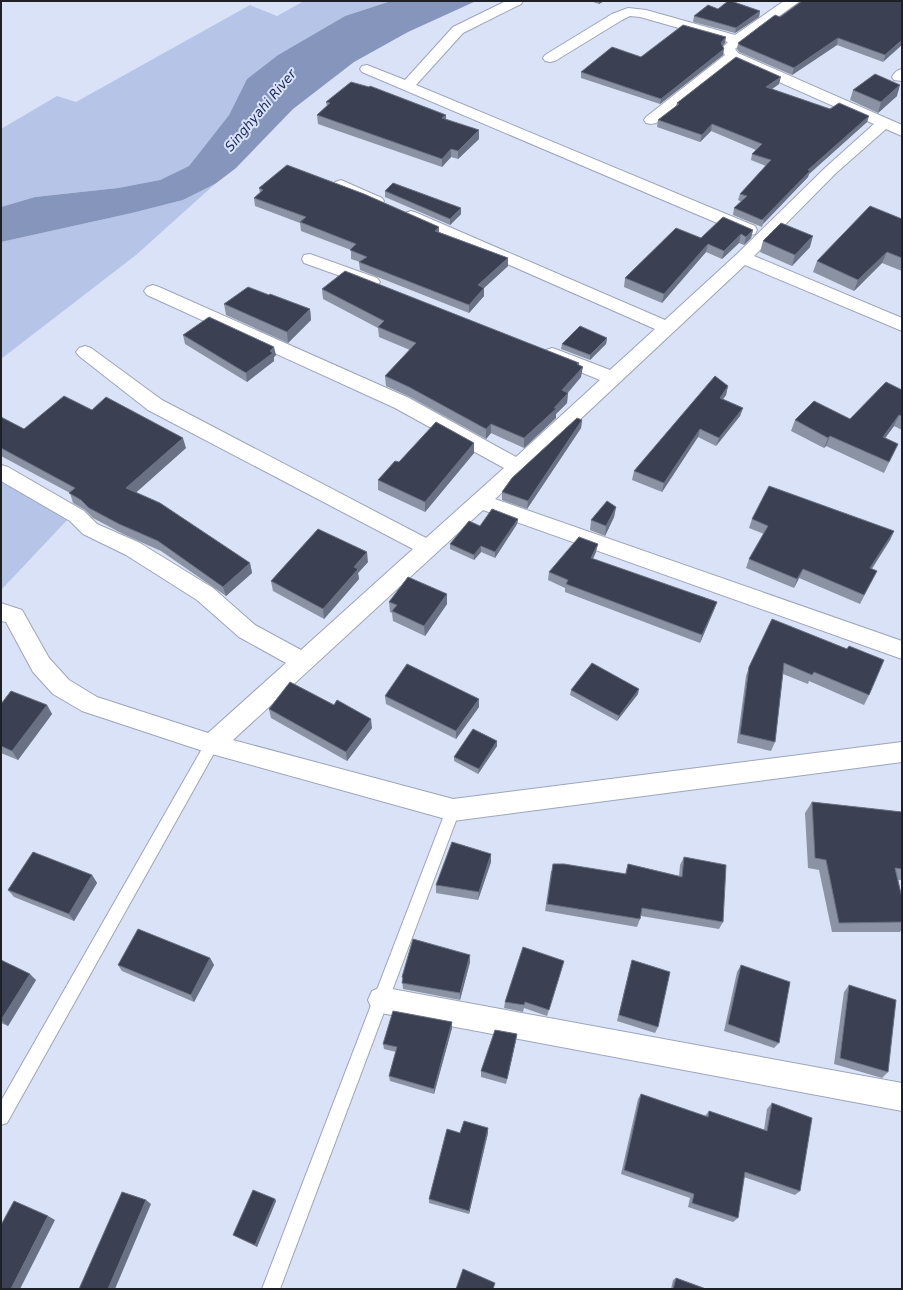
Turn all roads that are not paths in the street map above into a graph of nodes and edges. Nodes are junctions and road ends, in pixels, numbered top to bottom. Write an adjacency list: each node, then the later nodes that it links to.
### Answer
1 (516, 1): 7 (street)
2 (793, 1): 3 (street)
3 (737, 40): 4 (street); 5 (street)
4 (733, 56): 8 (street); 9 (street)
5 (550, 58)
6 (367, 69): 7 (street)
7 (408, 85): 12 (street)
8 (652, 120)
9 (884, 124): 10 (street); 12 (street)
10 (902, 131)
11 (341, 185): 18 (street)
12 (764, 236): 13 (street)
13 (743, 258): 17 (street); 18 (street)
14 (310, 259): 15 (street)
15 (384, 288)
16 (153, 291): 22 (street)
17 (902, 325)
18 (667, 328): 21 (street)
19 (539, 349): 21 (street)
20 (85, 352): 25 (street)
21 (613, 378): 22 (street)
22 (517, 466): 24 (street)
23 (1, 472): 28 (street)
24 (480, 501): 25 (street); 27 (street)
25 (428, 548): 28 (street)
26 (1, 612): 29 (street)
27 (902, 650)
28 (303, 662): 29 (street)
29 (212, 744): 31 (street); 34 (lane)
30 (902, 752): 31 (street)
31 (453, 810): 32 (lane)
32 (381, 1000): 33 (street); 35 (lane)
33 (902, 1097)
34 (1, 1117)
35 (271, 1289)

